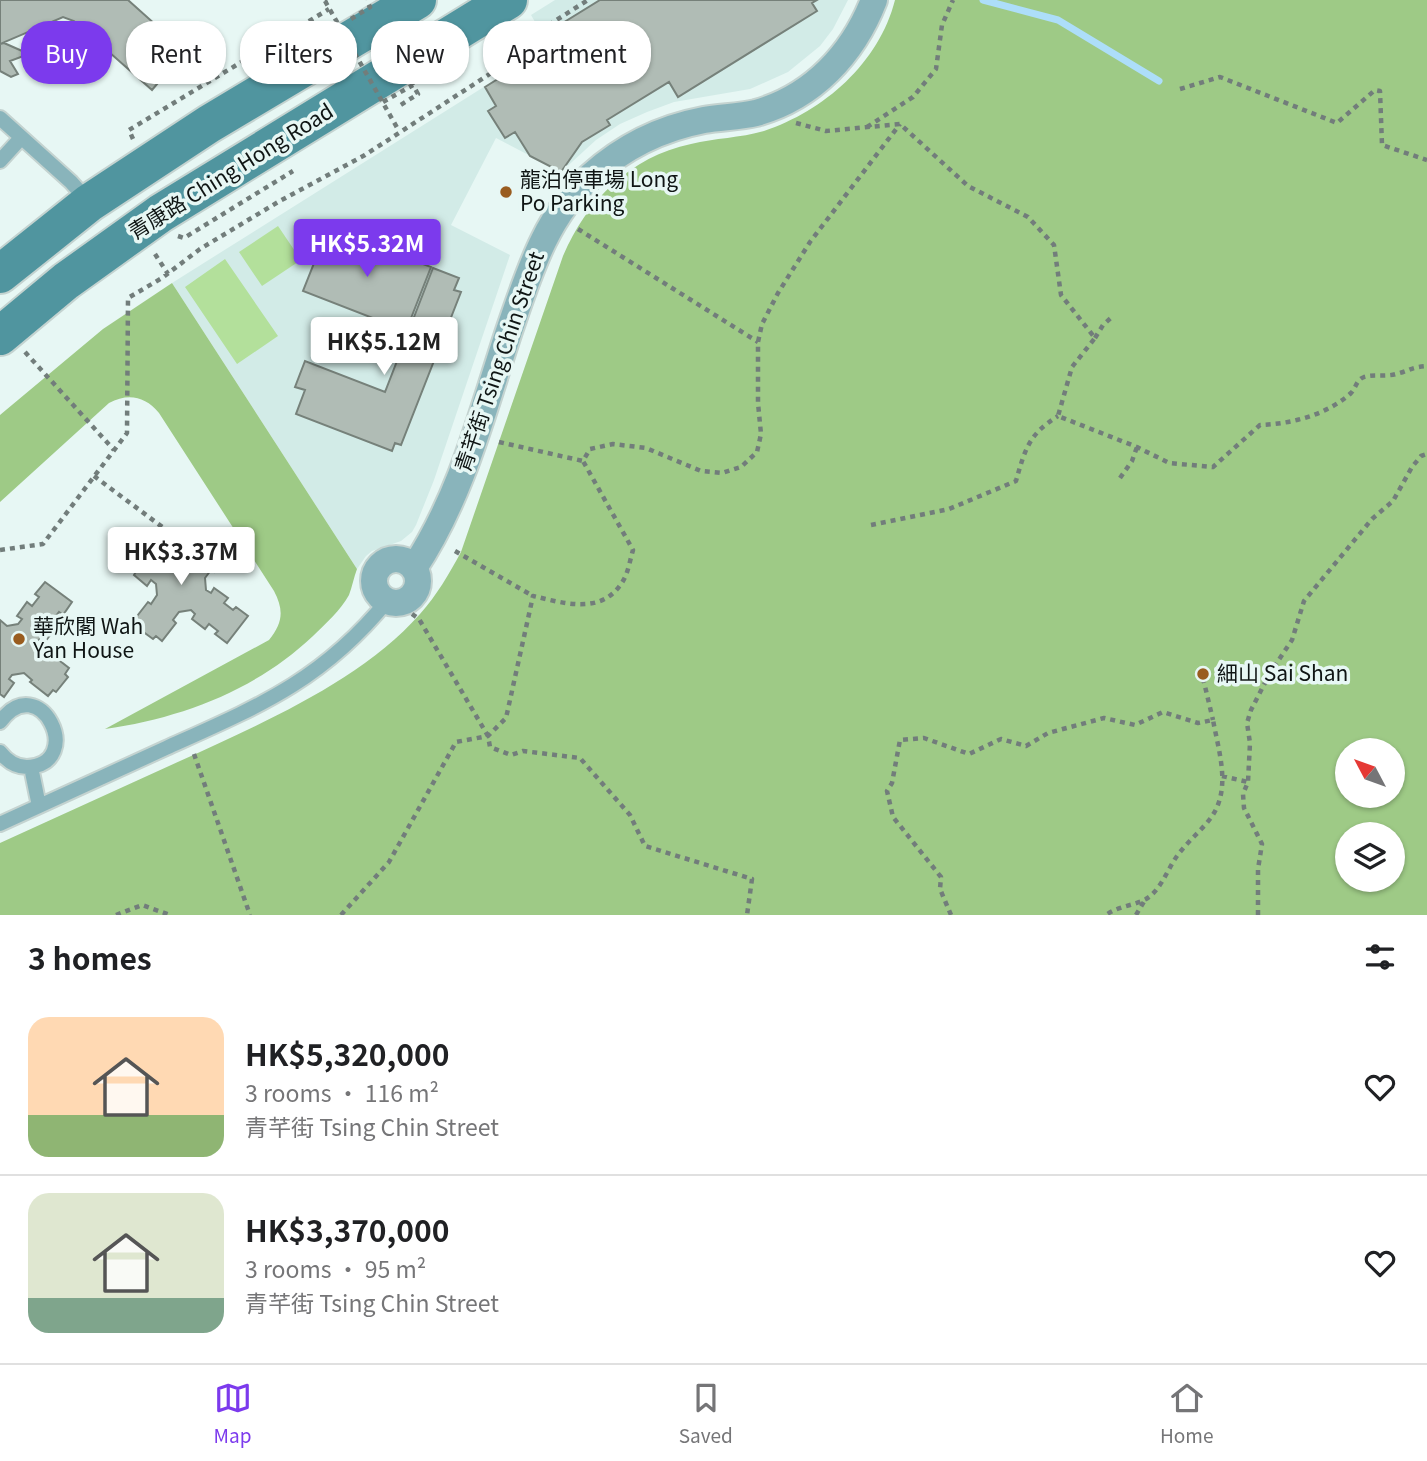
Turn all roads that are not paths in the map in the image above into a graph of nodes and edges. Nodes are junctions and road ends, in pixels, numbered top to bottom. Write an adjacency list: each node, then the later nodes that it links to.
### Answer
1 (417, 0): 7 (main road)
2 (508, 0): 9 (main road, 青康路 Ching Hong Road)
3 (874, 0): 10 (street, 青芊街 Tsing Chin Street)
4 (0, 118): 5 (lane)
5 (21, 138): 6 (lane); 7 (lane)
6 (0, 162)
7 (89, 203): 8 (main road)
8 (0, 274)
9 (9, 340)
10 (387, 601): 14 (lane, 青芊街 Tsing Chin Street)
11 (0, 722): 13 (lane)
12 (0, 752): 13 (lane)
13 (31, 767): 14 (lane)
14 (39, 806): 15 (lane, 青芊街 Tsing Chin Street)
15 (0, 824)

